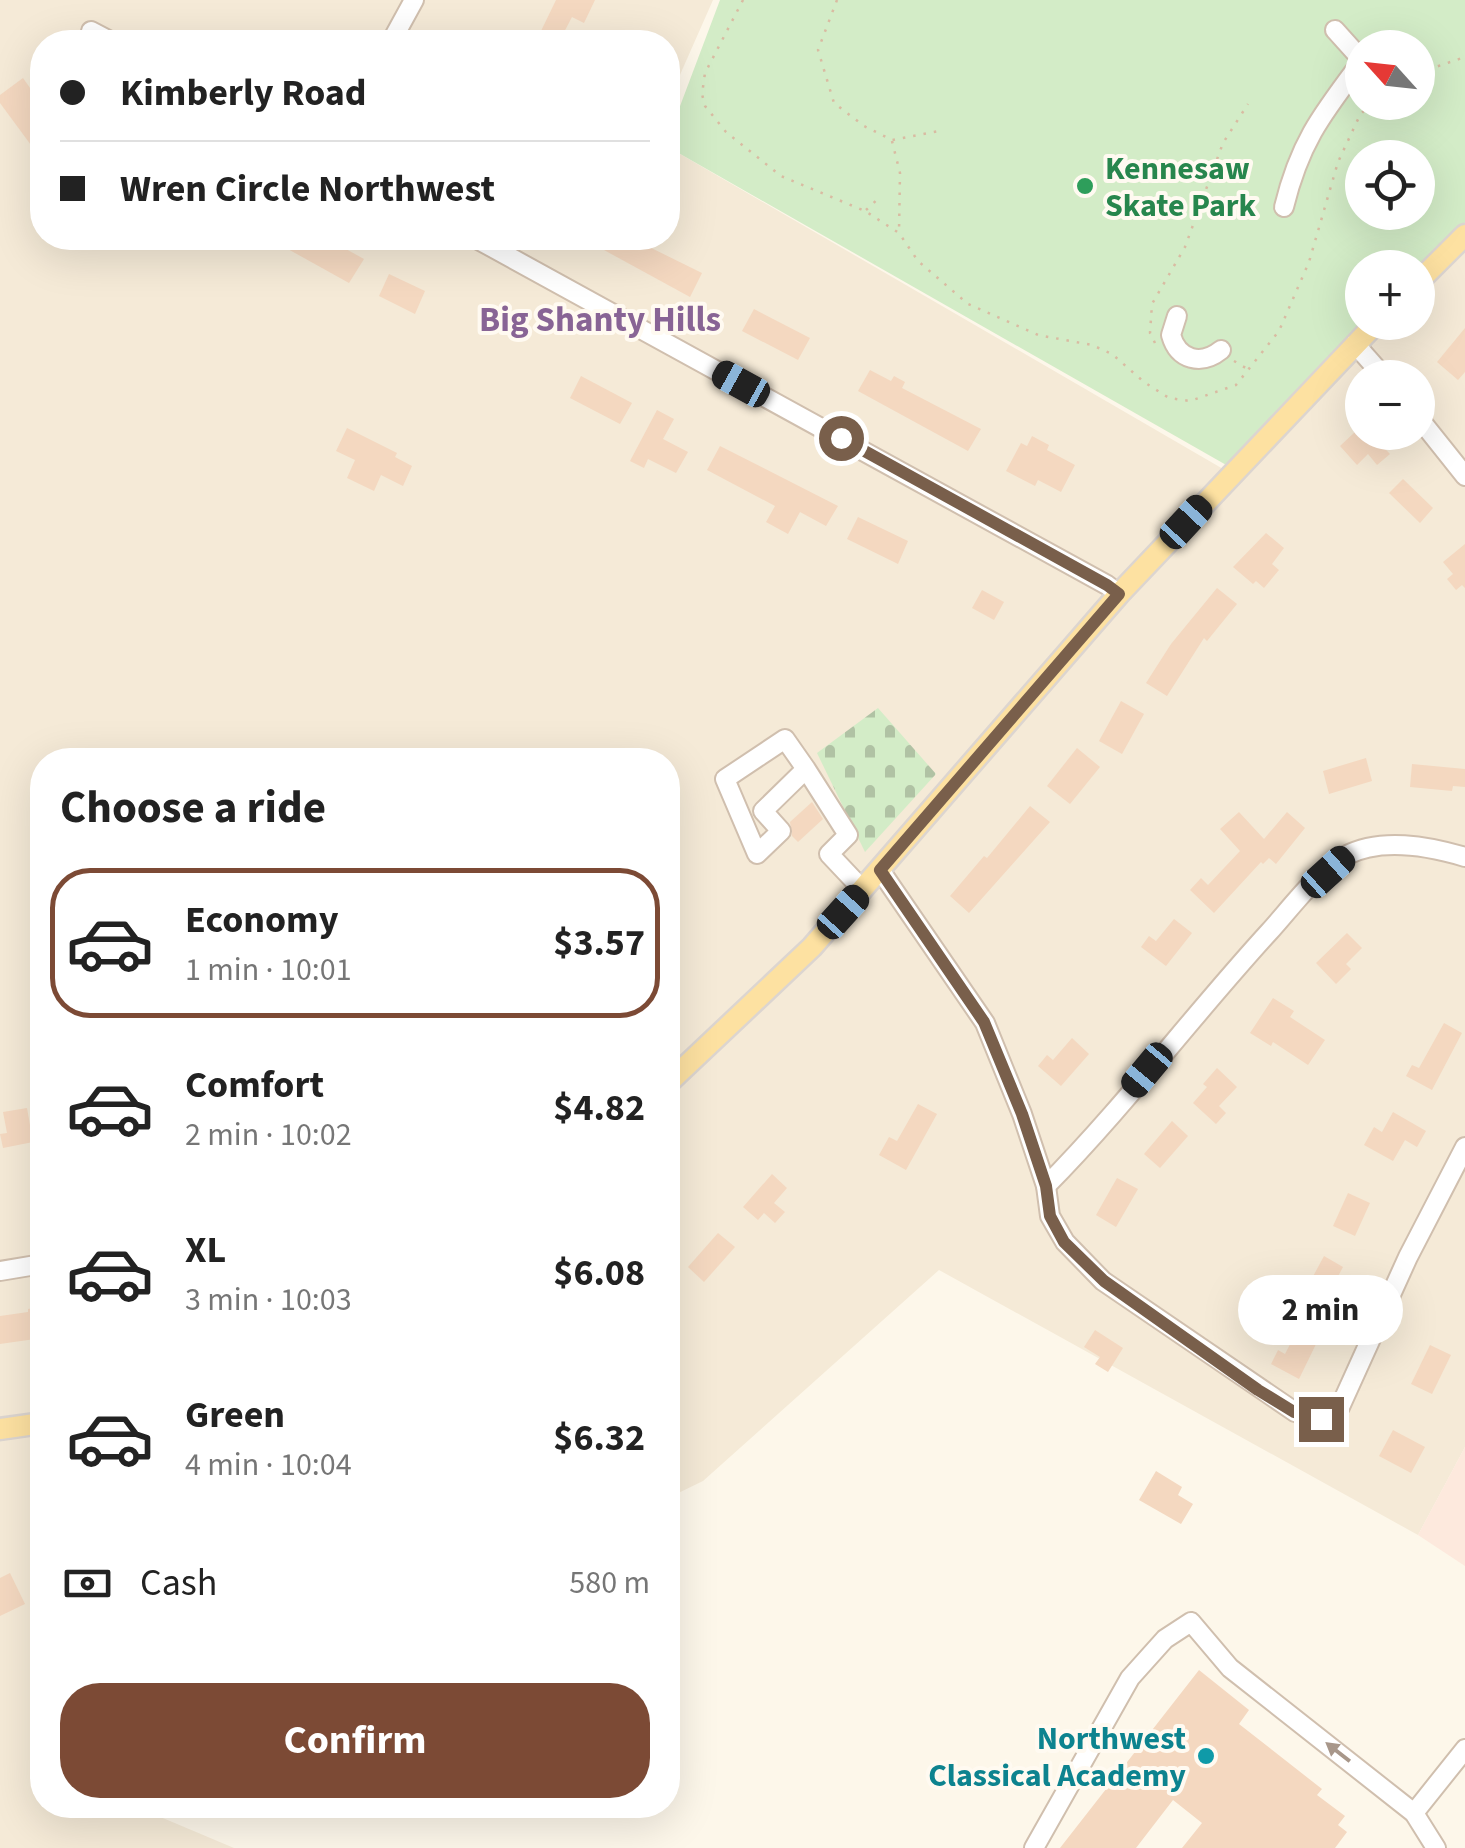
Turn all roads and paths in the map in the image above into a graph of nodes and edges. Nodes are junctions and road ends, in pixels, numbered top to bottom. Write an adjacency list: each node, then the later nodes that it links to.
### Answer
1 (414, 0): 4 (street)
2 (743, 0): 16 (path)
3 (836, 0): 13 (path)
4 (398, 30)
5 (1335, 30): 6 (street)
6 (1345, 41)
7 (1465, 57): 8 (path)
8 (1435, 67)
9 (1345, 84): 15 (street)
10 (1248, 104): 24 (path)
11 (1358, 120): 27 (path)
12 (939, 131): 13 (path)
13 (892, 140): 17 (path)
14 (881, 196): 16 (path)
15 (1284, 207)
16 (864, 211): 17 (path)
17 (898, 233): 27 (path)
18 (1465, 235): 20 (main road)
19 (496, 250): 30 (street)
20 (1435, 265)
21 (1177, 316): 25 (street)
22 (1359, 340): 23 (main road)
23 (1355, 344): 26 (street); 30 (main road)
24 (1159, 350)
25 (1225, 354): 27 (path)
26 (1369, 360)
27 (1250, 370)
28 (1435, 439): 29 (street)
29 (1465, 476)
30 (1119, 594): 33 (main road)
31 (806, 769): 31 (street); 34 (street)
32 (1465, 857): 37 (street)
33 (880, 870): 34 (main road); 37 (street)
34 (862, 890): 35 (main road)
35 (680, 1071)
36 (1465, 1147): 37 (street)
37 (1046, 1186)
38 (30, 1266): 39 (street)
39 (0, 1271)
40 (30, 1425): 41 (main road)
41 (0, 1429)
42 (1465, 1749): 43 (street)
43 (1414, 1813): 44 (street, one-way to 44); 45 (street)
44 (1034, 1848)
45 (1436, 1848)

